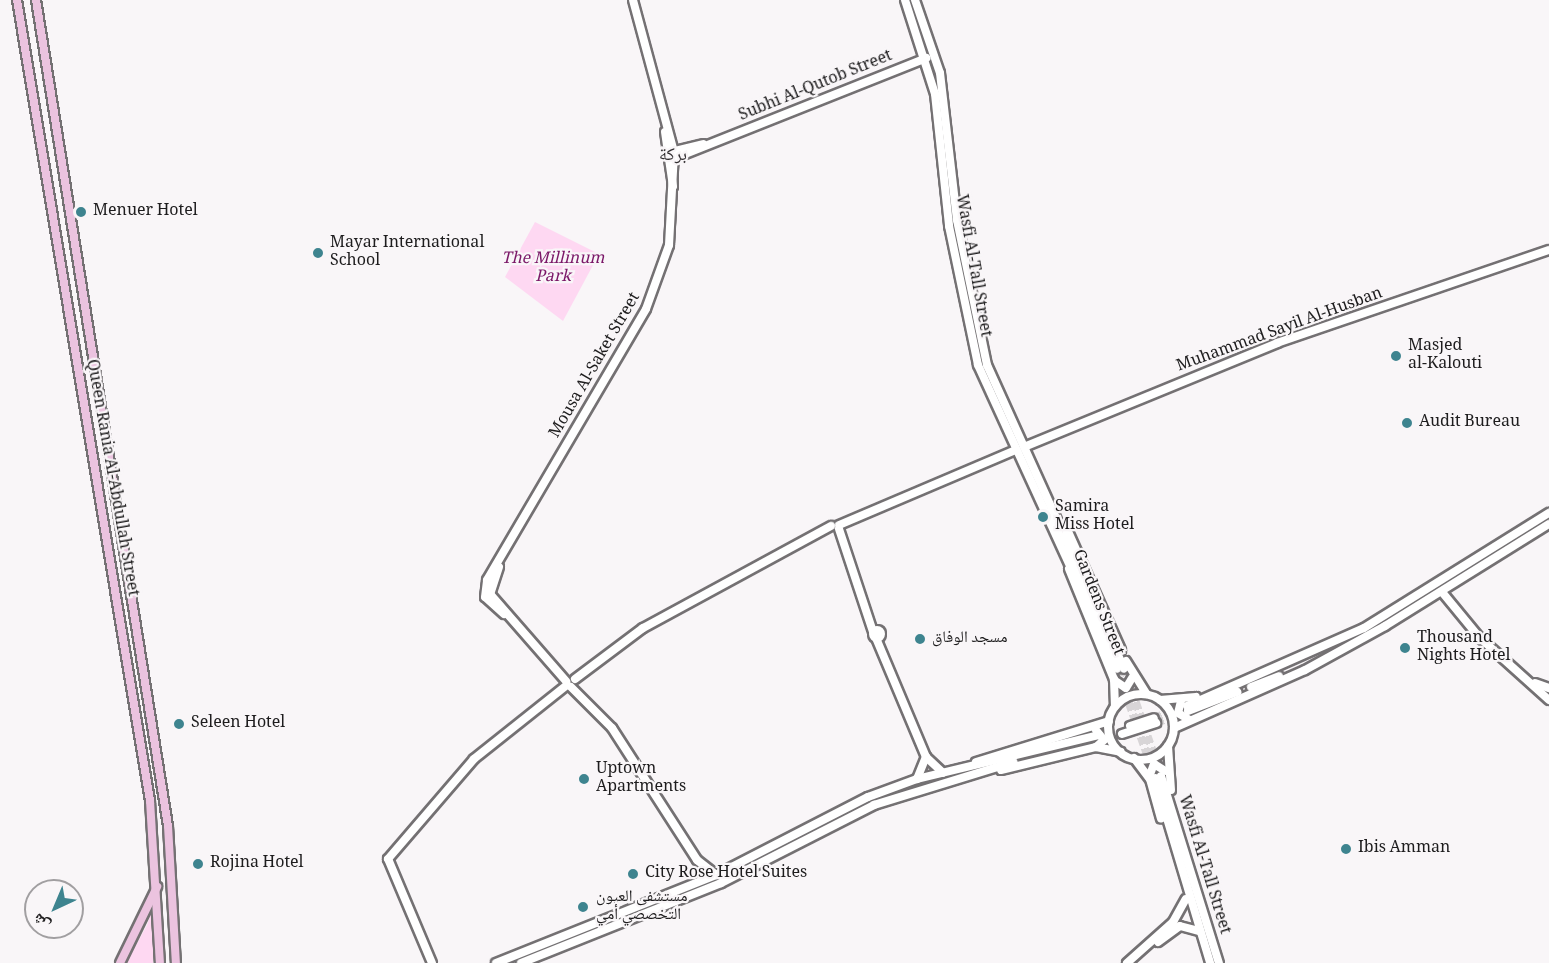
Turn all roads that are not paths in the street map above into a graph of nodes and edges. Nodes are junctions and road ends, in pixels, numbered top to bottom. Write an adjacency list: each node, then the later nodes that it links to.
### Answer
1 (18, 0): 47 (main road, Queen Rania Al-Abdullah Street)
2 (36, 0): 51 (main road, Queen Rania Al-Abdullah Street)
3 (633, 0): 7 (street, Mousa Al-Saket Street)
4 (905, 0): 6 (street, Wasfi Al-Tall Street)
5 (915, 0): 8 (street, Wasfi Al-Tall Street)
6 (926, 58): 8 (street, Wasfi Al-Tall Street); 10 (street, Subhi Al-Qutob Street)
7 (665, 121): 9 (street, Mousa Al-Saket Street); 12 (street, Mousa Al-Saket Street)
8 (944, 124): 14 (street, Wasfi Al-Tall Street)
9 (671, 137): 11 (street); 12 (street, Mousa Al-Saket Street)
10 (716, 142): 11 (street, Subhi Al-Qutob Street); 12 (street, Subhi Al-Qutob Street)
11 (692, 147): 12 (street, Subhi Al-Qutob Street)
12 (672, 156): 23 (street, Mousa Al-Saket Street)
13 (1549, 250): 14 (street, Muhammad Sayil Al-Husban)
14 (1020, 449): 16 (street, Wasfi Al-Tall Street); 18 (street, Muhammad Sayil Al-Husban)
15 (1549, 513): 30 (street)
16 (1057, 523): 20 (street, Gardens Street); 21 (street, Gardens Street); 22 (street, Gardens Street)
17 (1549, 524): 19 (street)
18 (835, 528): 23 (street, Muhammad Sayil Al-Husban); 39 (street)
19 (1442, 592): 24 (street); 30 (street)
20 (1120, 668)
21 (1132, 678): 22 (street); 26 (street, Gardens Street)
22 (1113, 679): 29 (street, Gardens Street)
23 (571, 682): 45 (street, Mousa Al-Saket Street); 54 (street, Muhammad Sayil Al-Husban)
24 (1533, 682): 25 (street); 28 (street)
25 (1549, 688)
26 (1147, 694): 27 (street); 29 (street)
27 (1159, 699): 30 (street); 33 (street)
28 (1549, 700)
29 (1115, 706): 32 (street)
30 (1186, 709): 33 (street)
31 (1155, 720): 35 (street)
32 (1109, 721): 34 (street); 38 (street)
33 (1174, 728): 37 (street)
34 (1090, 731): 36 (street); 41 (street)
35 (1122, 731)
36 (1098, 741): 38 (street); 41 (street); 56 (street)
37 (1168, 746): 40 (street); 43 (street)
38 (1121, 752): 40 (street)
39 (926, 758): 42 (street); 44 (street)
40 (1134, 758): 43 (street)
41 (957, 770): 42 (street)
42 (943, 773): 44 (street)
43 (1158, 776): 49 (street); 50 (street, Wasfi Al-Tall Street); 60 (street, Wasfi Al-Tall Street)
44 (917, 779): 46 (street)
45 (697, 860): 46 (street, Mousa Al-Saket Street); 48 (street)
46 (716, 875): 48 (street)
47 (158, 884): 52 (main road); 53 (main road, Queen Rania Al-Abdullah Street)
48 (692, 885): 55 (street)
49 (1186, 899): 50 (street); 57 (street)
50 (1198, 927): 58 (street); 59 (street, Wasfi Al-Tall Street)
51 (176, 961)
52 (120, 963)
53 (160, 963)
54 (432, 963)
55 (496, 963)
56 (521, 963)
57 (1127, 963)
58 (1134, 963)
59 (1210, 963)
60 (1218, 963)

